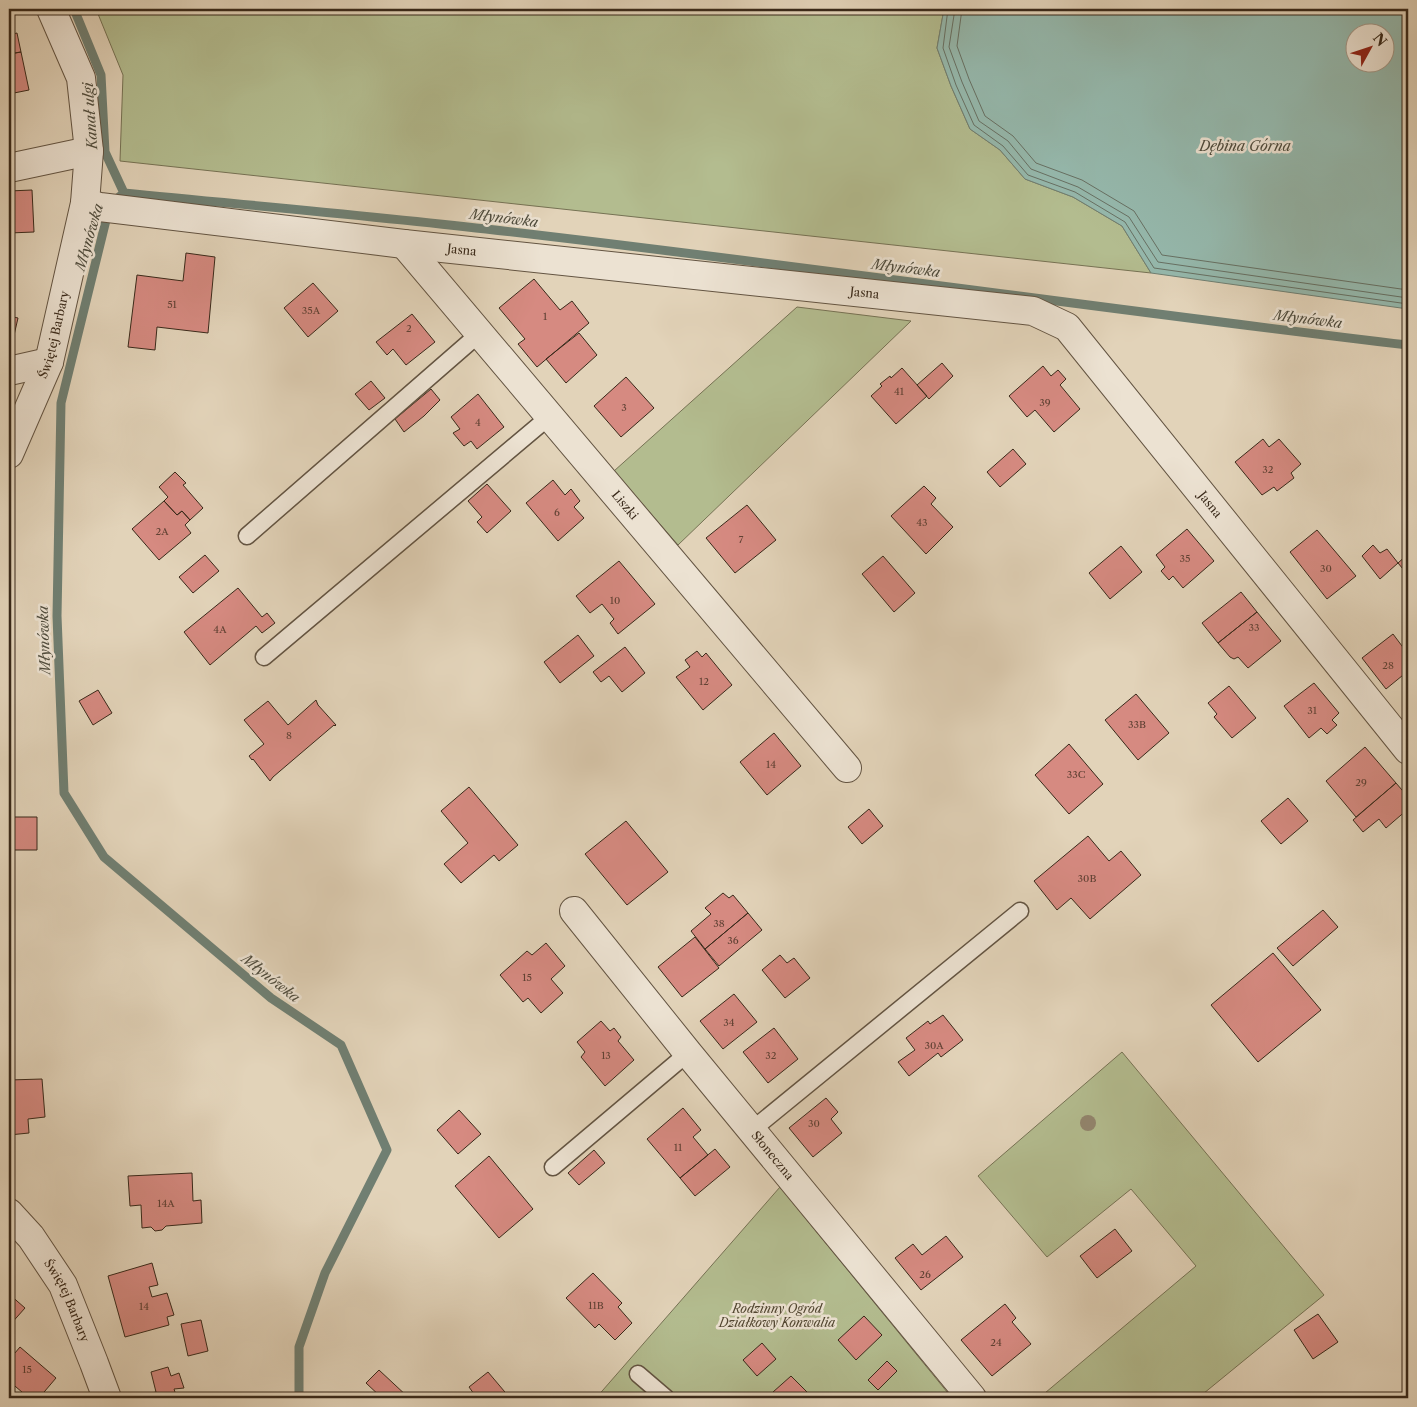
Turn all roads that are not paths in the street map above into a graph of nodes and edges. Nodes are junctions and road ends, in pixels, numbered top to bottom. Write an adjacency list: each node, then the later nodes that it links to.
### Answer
1 (51, 9): 2 (street, Świętej Barbary)
2 (89, 151): 3 (street); 4 (street, Świętej Barbary)
3 (9, 168)
4 (101, 207): 5 (street, Jasna); 7 (street, Świętej Barbary)
5 (404, 244): 6 (street, Liszki); 13 (street, Jasna)
6 (480, 334): 9 (street, Liszki); 11 (lane)
7 (48, 362): 8 (street); 10 (street, Świętej Barbary)
8 (9, 371)
9 (550, 416): 12 (lane); 14 (street, Liszki)
10 (9, 454)
11 (247, 536)
12 (264, 657)
13 (1408, 750)
14 (847, 768)
15 (574, 911): 17 (street, Słoneczna)
16 (1020, 911): 18 (lane)
17 (688, 1053): 18 (street, Słoneczna); 19 (lane)
18 (752, 1130): 24 (street, Słoneczna)
19 (553, 1167)
20 (9, 1213): 22 (street, Świętej Barbary)
21 (638, 1374): 23 (lane)
22 (107, 1398)
23 (666, 1398)
24 (972, 1398)

